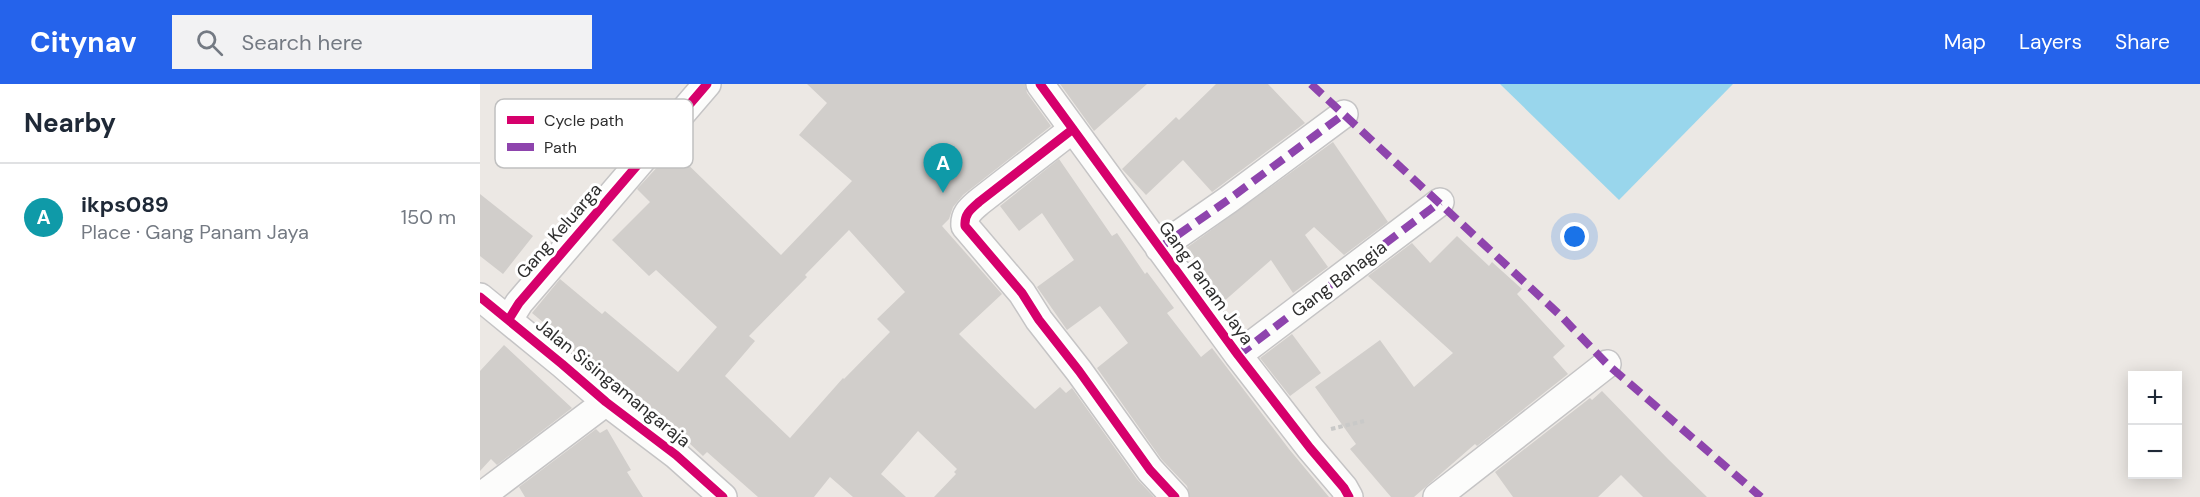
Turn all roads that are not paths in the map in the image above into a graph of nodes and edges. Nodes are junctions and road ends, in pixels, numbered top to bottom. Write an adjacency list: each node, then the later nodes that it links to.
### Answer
1 (707, 84): 3 (street, Gang Keluarga)
2 (1040, 84): 5 (street, Gang Panam Jaya)
3 (693, 100)
4 (1344, 114): 8 (street)
5 (1074, 129): 8 (street, Gang Panam Jaya); 16 (street)
6 (635, 168): 10 (street, Gang Keluarga)
7 (1440, 202): 11 (street, Gang Bahagia)
8 (1159, 248): 11 (street, Gang Panam Jaya)
9 (480, 297): 10 (street, Jalan Sisingamangaraja)
10 (509, 320): 13 (street, Jalan Sisingamangaraja)
11 (1238, 355): 17 (street, Gang Panam Jaya)
12 (1607, 364): 18 (street)
13 (606, 402): 14 (street); 15 (street, Jalan Sisingamangaraja)
14 (480, 497)
15 (723, 497)
16 (1175, 497)
17 (1349, 497)
18 (1437, 497)

